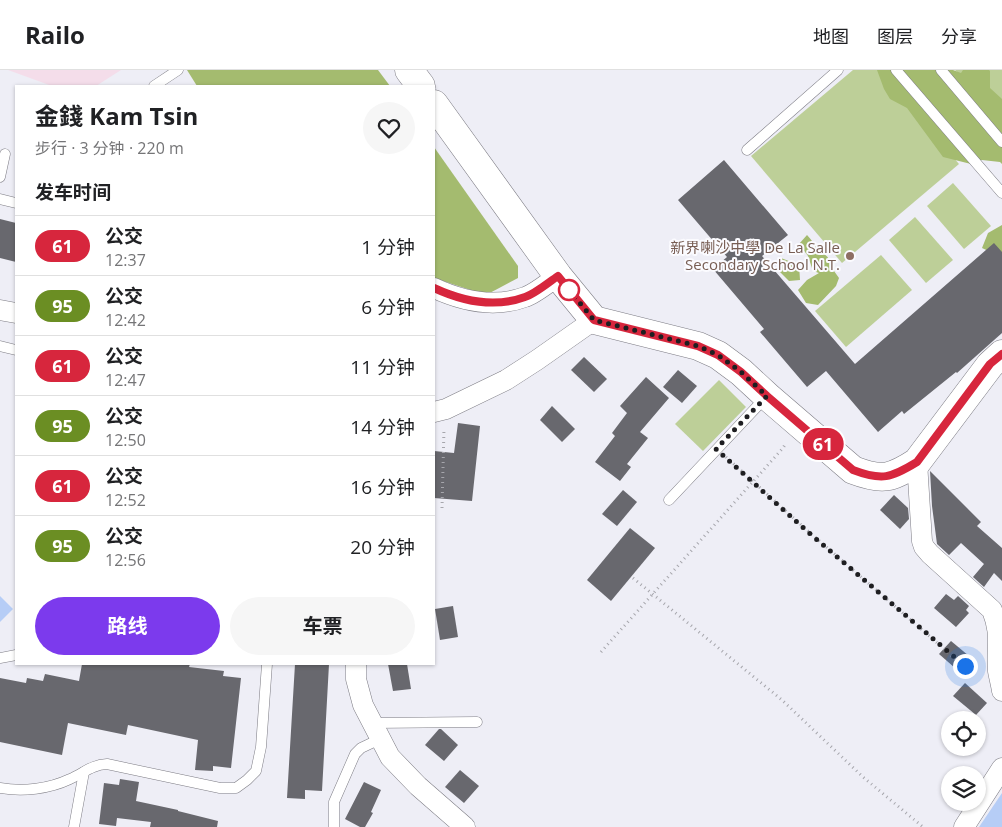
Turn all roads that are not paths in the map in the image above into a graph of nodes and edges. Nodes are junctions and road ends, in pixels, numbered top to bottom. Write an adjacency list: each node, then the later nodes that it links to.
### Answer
1 (178, 70): 6 (lane)
2 (409, 70): 7 (street)
3 (838, 70): 10 (lane)
4 (896, 70): 13 (lane)
5 (944, 71): 9 (lane)
6 (156, 85)
7 (420, 85)
8 (435, 105): 16 (street)
9 (1002, 142)
10 (747, 150)
11 (5, 154): 12 (lane)
12 (0, 177)
13 (1002, 194)
14 (0, 200): 15 (lane)
15 (15, 204)
16 (558, 276): 17 (street); 20 (street)
17 (435, 288)
18 (0, 310): 19 (street)
19 (15, 313)
20 (594, 320): 24 (street); 25 (street)
21 (0, 346): 22 (lane)
22 (15, 350)
23 (1002, 354): 26 (street)
24 (767, 396): 26 (street); 27 (lane)
25 (439, 417)
26 (917, 462): 28 (street)
27 (668, 500)
28 (1001, 629): 30 (street)
29 (15, 655): 31 (lane)
30 (1000, 657): 34 (street)
31 (0, 658)
32 (267, 665): 38 (lane)
33 (356, 665): 36 (street)
34 (1002, 691)
35 (477, 722): 36 (lane)
36 (376, 731): 41 (lane); 42 (street)
37 (1002, 768): 43 (street)
38 (84, 772): 39 (lane); 40 (lane)
39 (0, 788)
40 (74, 827)
41 (334, 827)
42 (465, 827)
43 (964, 827)

